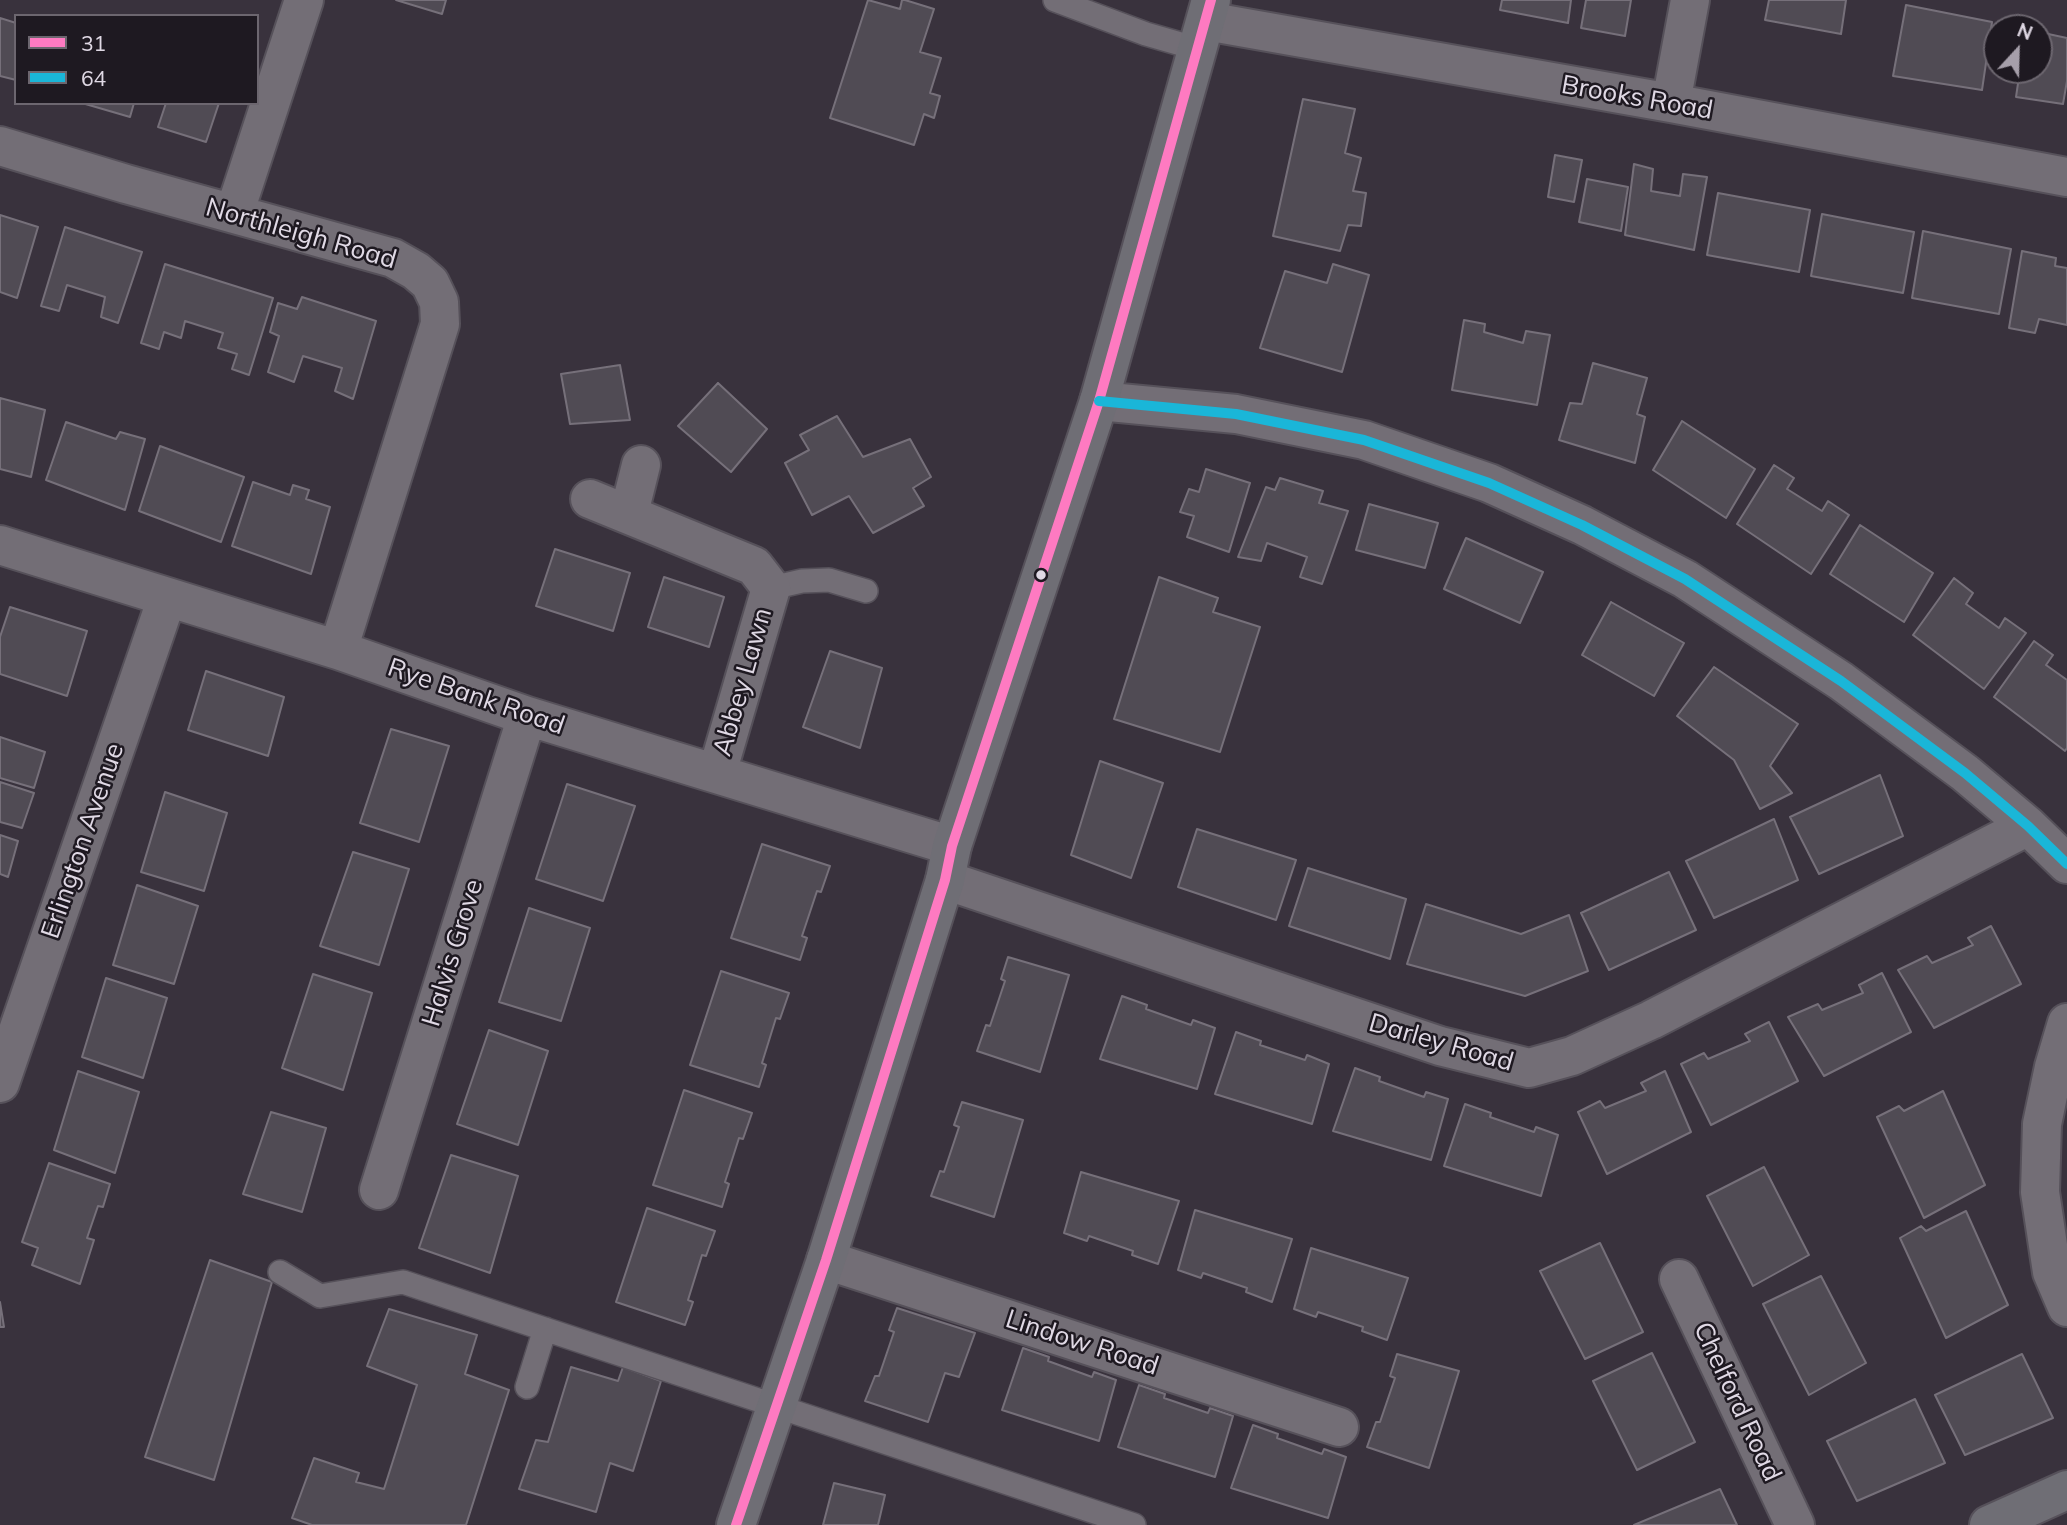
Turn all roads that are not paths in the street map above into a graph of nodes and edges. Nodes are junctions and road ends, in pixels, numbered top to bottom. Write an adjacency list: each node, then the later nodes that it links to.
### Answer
1 (304, 0): 8 (street)
2 (1055, 0): 4 (lane)
3 (1689, 0): 5 (street)
4 (1205, 23): 5 (street, Brooks Road); 9 (main road)
5 (1671, 103): 7 (street, Brooks Road)
6 (0, 146): 8 (street, Northleigh Road)
7 (2067, 177)
8 (234, 214): 17 (street, Northleigh Road)
9 (1099, 401): 20 (street); 21 (main road)
10 (641, 466): 12 (street)
11 (590, 499): 12 (street, Abbey Lawn)
12 (629, 513): 14 (street, Abbey Lawn)
13 (0, 545): 16 (street, Rye Bank Road)
14 (771, 588): 15 (lane); 19 (street, Abbey Lawn)
15 (866, 591)
16 (167, 598): 17 (street, Rye Bank Road); 24 (street, Erlington Avenue)
17 (338, 650): 18 (street, Rye Bank Road)
18 (527, 716): 19 (street, Rye Bank Road); 25 (street, Halvis Grove)
19 (717, 773): 21 (street, Rye Bank Road)
20 (2028, 826): 21 (street, Darley Road); 22 (street)
21 (949, 863): 26 (main road)
22 (2067, 864)
23 (2067, 1023): 29 (street)
24 (0, 1083)
25 (379, 1191)
26 (826, 1260): 32 (main road); 33 (street, Lindow Road)
27 (279, 1272): 30 (lane)
28 (1679, 1279): 37 (street, Chelford Road)
29 (2067, 1307)
30 (545, 1329): 31 (lane); 32 (lane)
31 (527, 1387)
32 (777, 1407): 35 (main road); 36 (lane)
33 (1339, 1427)
34 (2067, 1490): 38 (main road)
35 (736, 1525)
36 (1134, 1525)
37 (1794, 1525)
38 (1989, 1525)

